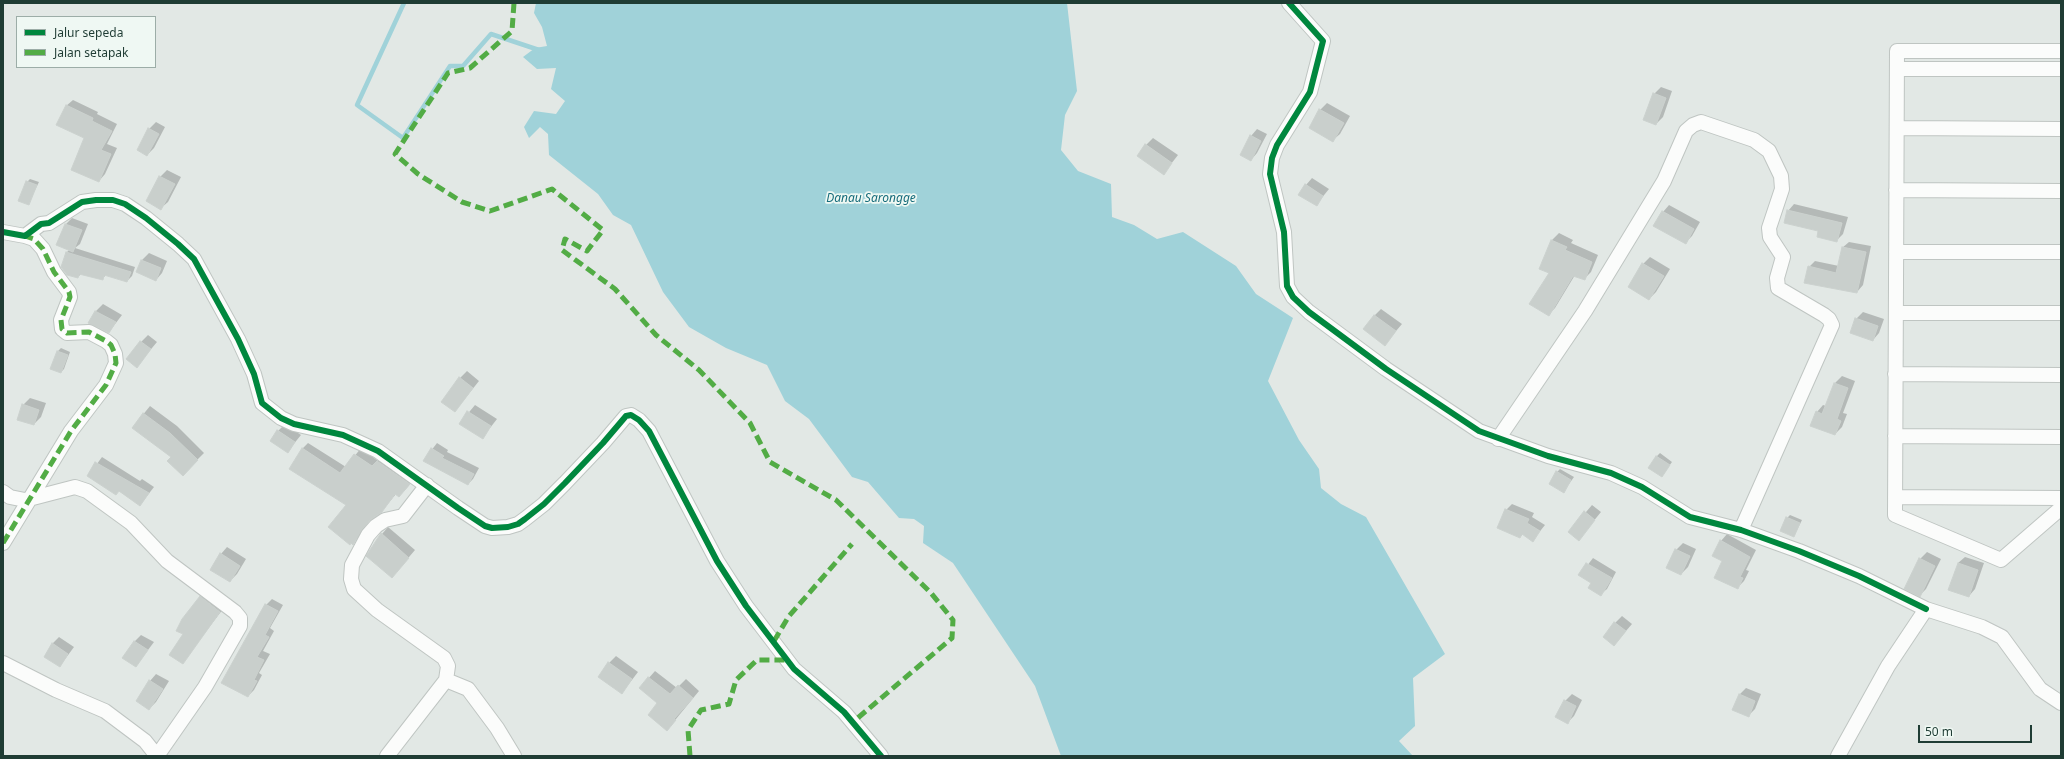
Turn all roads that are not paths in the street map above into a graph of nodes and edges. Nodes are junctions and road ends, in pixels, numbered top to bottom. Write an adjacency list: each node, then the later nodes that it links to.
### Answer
1 (1289, 3): 19 (street)
2 (2061, 51): 3 (street)
3 (1897, 69): 4 (street); 5 (street)
4 (2061, 69)
5 (1897, 128): 6 (street); 7 (street)
6 (2061, 129)
7 (1896, 190): 8 (street); 11 (street)
8 (2061, 191)
9 (3, 232): 10 (street)
10 (25, 236): 20 (street); 24 (street)
11 (1896, 252): 12 (street); 13 (street)
12 (2061, 252)
13 (1896, 313): 14 (street); 15 (street)
14 (2061, 314)
15 (1895, 374): 16 (street); 17 (street)
16 (2061, 375)
17 (1895, 436): 18 (street); 22 (street)
18 (2061, 437)
19 (1498, 439): 26 (street); 26 (street)
20 (426, 485): 30 (street); 35 (street)
21 (3, 492): 24 (street)
22 (1895, 497): 23 (street); 25 (street)
23 (2061, 498)
24 (30, 499): 27 (street); 32 (street)
25 (2061, 508)
26 (1741, 530): 28 (street)
27 (3, 543)
28 (1926, 608): 31 (street); 36 (street)
29 (3, 663): 32 (street)
30 (446, 680): 33 (street); 34 (street)
31 (2061, 703)
32 (157, 756)
33 (387, 756)
34 (514, 756)
35 (881, 756)
36 (1838, 756)

